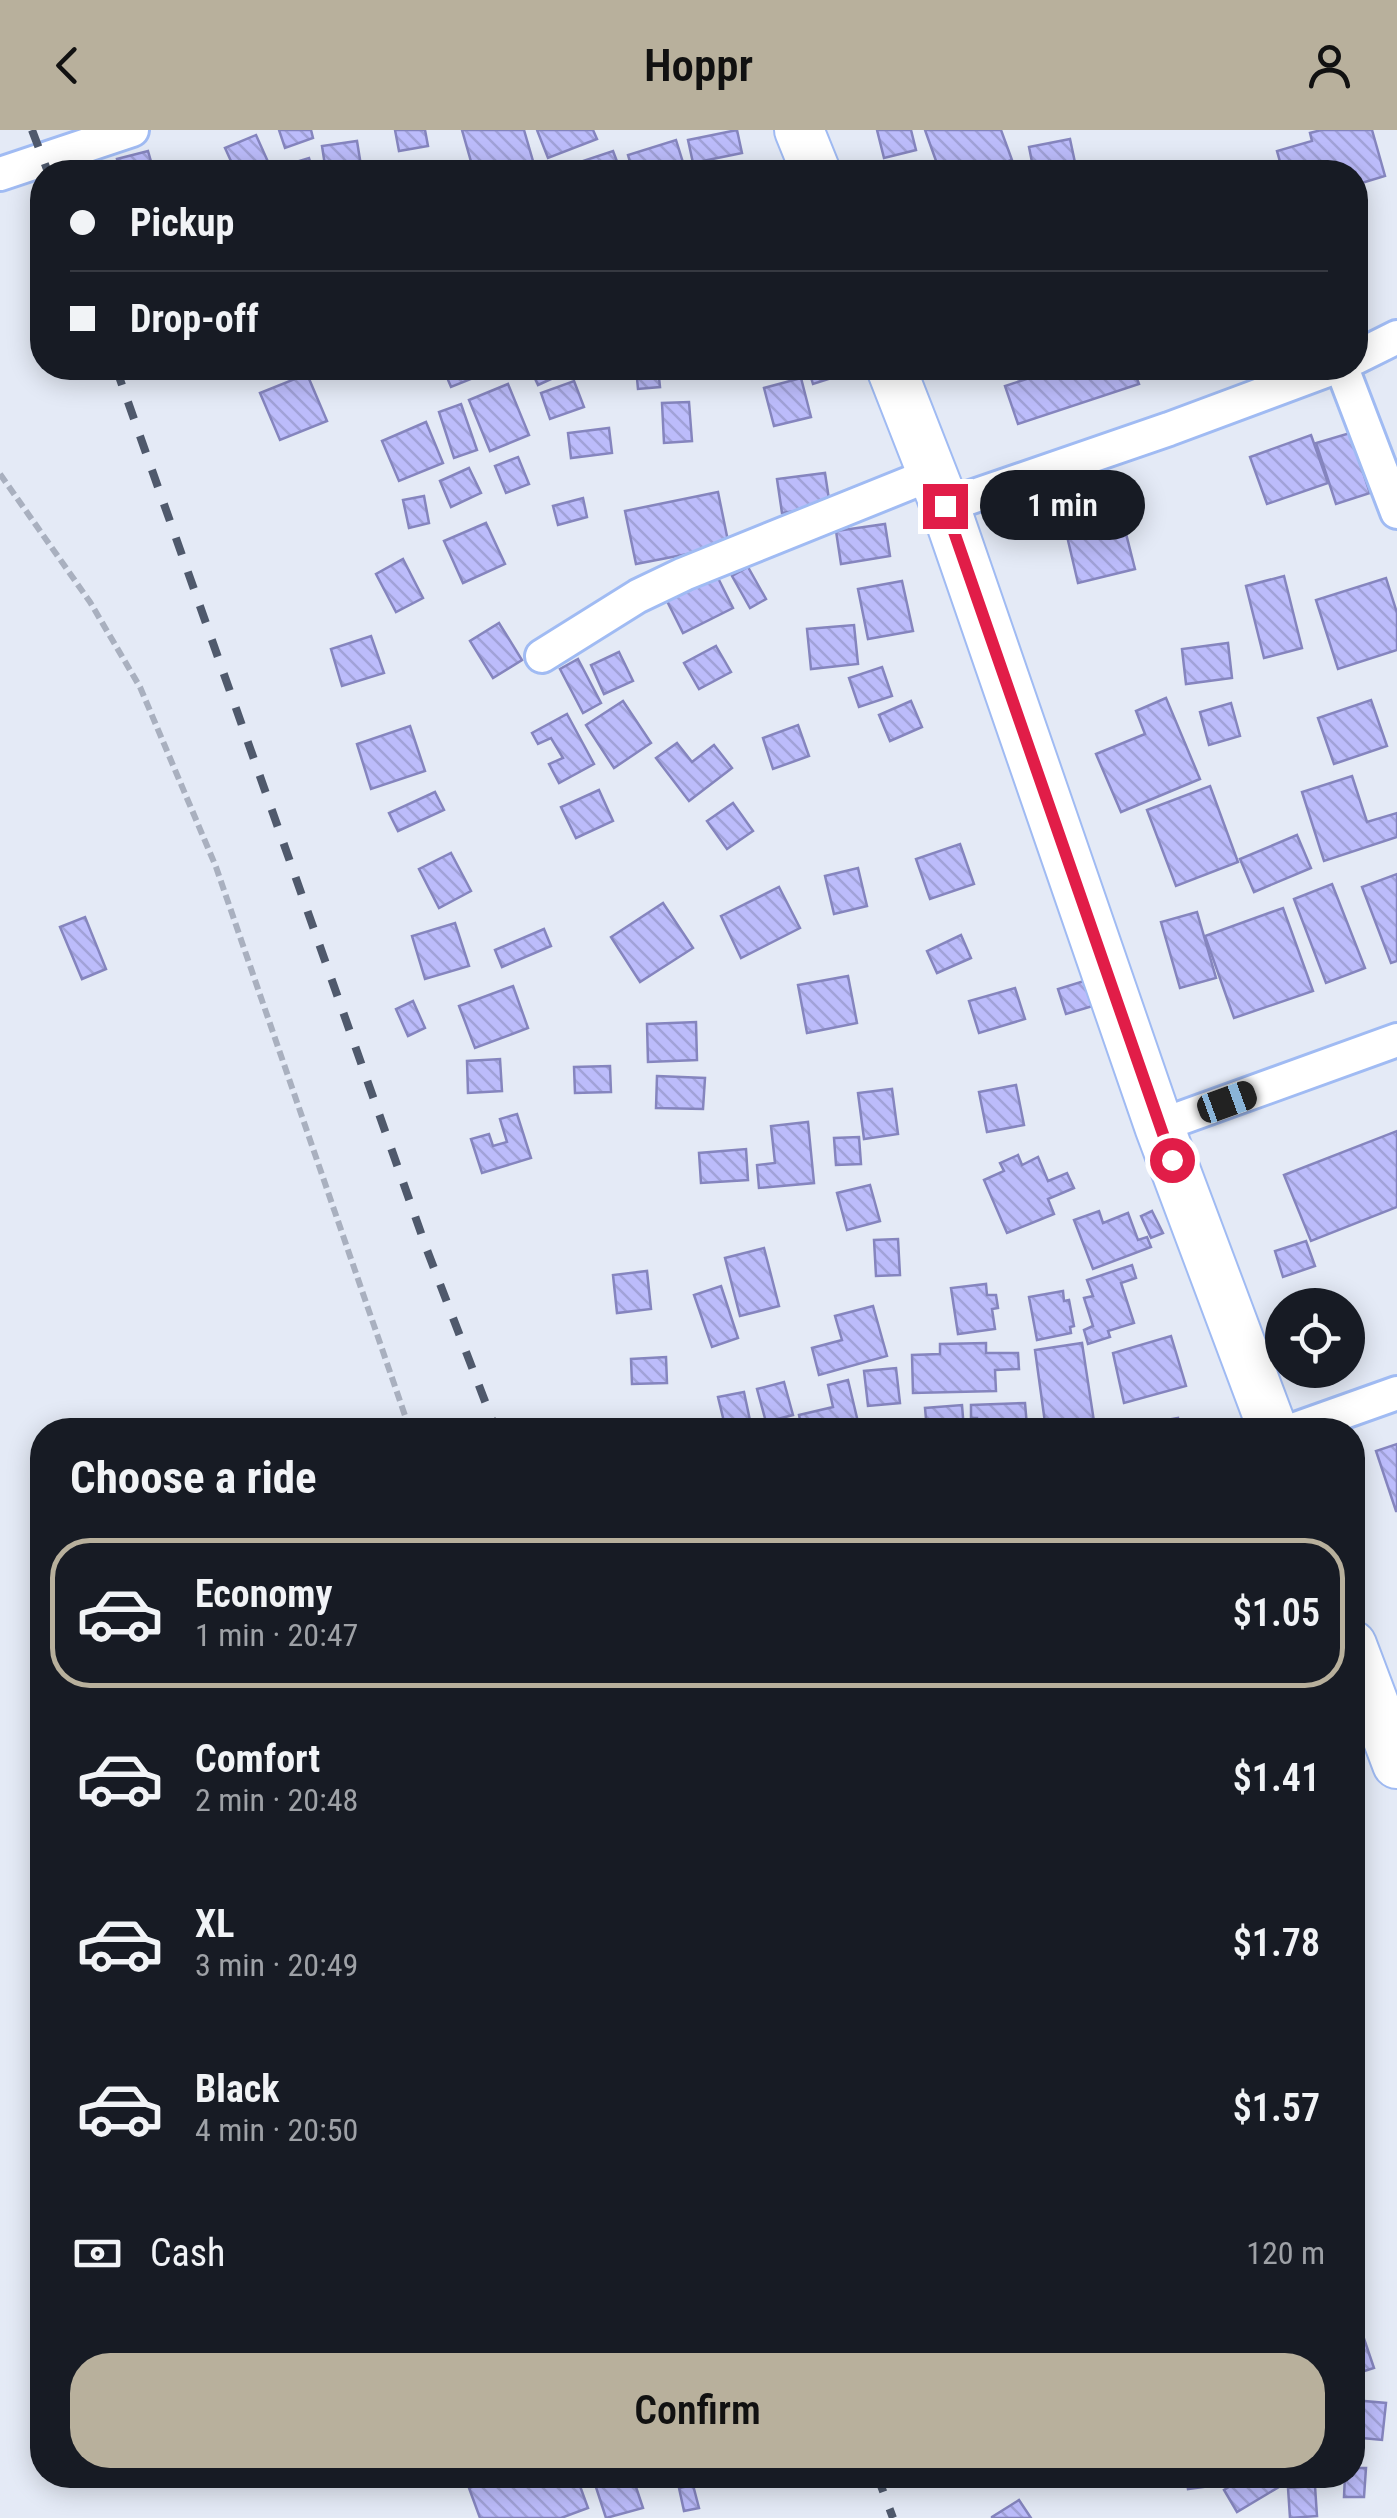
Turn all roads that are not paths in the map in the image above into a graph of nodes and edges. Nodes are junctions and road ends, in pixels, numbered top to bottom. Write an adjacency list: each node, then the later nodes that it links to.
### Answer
1 (132, 130): 3 (street)
2 (800, 130): 4 (main road)
3 (42, 160)
4 (811, 160)
5 (30, 164): 6 (street)
6 (0, 174)
7 (1397, 337): 8 (street)
8 (1368, 352)
9 (896, 380): 12 (main road)
10 (1301, 380): 12 (street)
11 (1347, 380): 13 (street)
12 (938, 490): 14 (street); 16 (main road)
13 (1397, 512)
14 (542, 656)
15 (1397, 1040): 16 (street)
16 (1159, 1126): 18 (main road)
17 (1397, 1393): 19 (street)
18 (1268, 1418)
19 (1327, 1418)
20 (1365, 1668): 21 (main road)
21 (1388, 1710): 22 (main road)
22 (1397, 1764)

